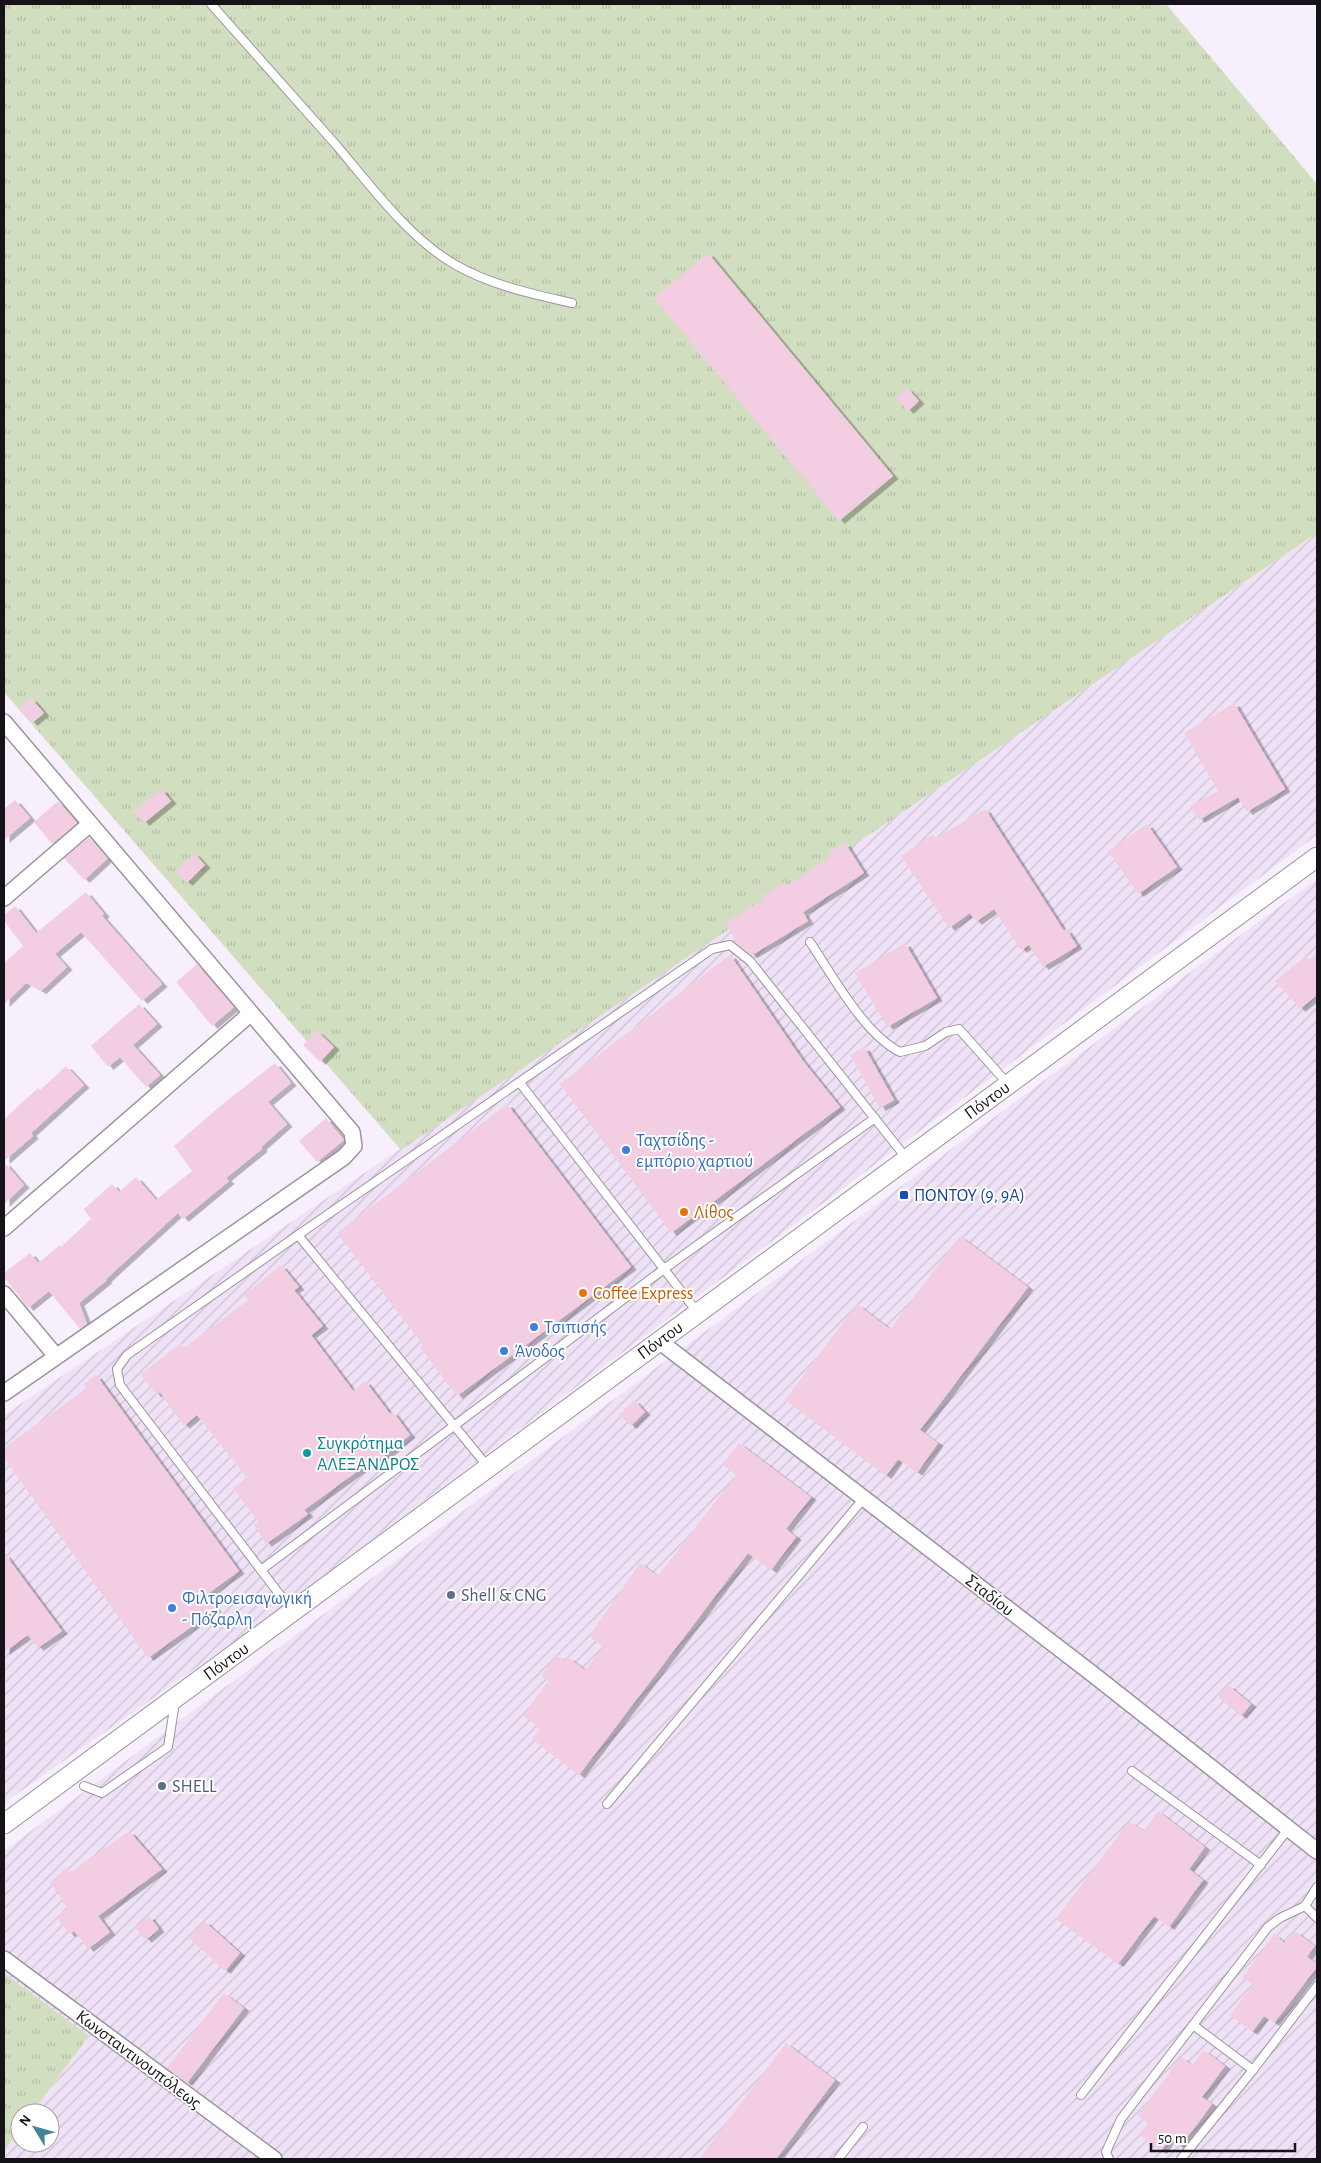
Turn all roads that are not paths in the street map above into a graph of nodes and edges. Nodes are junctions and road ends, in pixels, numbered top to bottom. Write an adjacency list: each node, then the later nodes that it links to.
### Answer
1 (211, 4): 2 (lane)
2 (572, 303)
3 (4, 722): 4 (street)
4 (90, 824): 6 (street); 8 (street)
5 (1317, 857): 10 (street, Πόντου)
6 (4, 898)
7 (810, 942): 10 (lane)
8 (250, 1014): 13 (street); 19 (street)
9 (520, 1082): 11 (lane); 14 (lane); 15 (lane)
10 (1008, 1084): 12 (street, Πόντου)
11 (875, 1118): 12 (lane); 15 (lane)
12 (907, 1159): 17 (street, Πόντου)
13 (4, 1228)
14 (298, 1235): 21 (lane); 24 (lane)
15 (664, 1269): 17 (lane); 21 (lane)
16 (4, 1294): 19 (street)
17 (698, 1313): 18 (street, Πόντου)
18 (659, 1341): 22 (street, Πόντου); 23 (street, Σταδίου)
19 (56, 1356): 20 (street)
20 (4, 1392)
21 (454, 1426): 22 (lane); 24 (lane)
22 (488, 1468): 25 (street, Πόντου)
23 (864, 1498): 29 (lane); 31 (street, Σταδίου)
24 (261, 1570): 25 (lane)
25 (293, 1612): 26 (street, Πόντου)
26 (176, 1697): 28 (lane); 30 (street, Πόντου)
27 (1132, 1771): 33 (lane)
28 (84, 1786)
29 (607, 1804)
30 (4, 1824)
31 (1289, 1828): 32 (street, Σταδίου); 33 (lane)
32 (1317, 1851)
33 (1260, 1865): 41 (lane)
34 (1317, 1887): 35 (lane)
35 (1305, 1906): 36 (lane); 39 (lane)
36 (1317, 1918)
37 (4, 1959): 43 (street, Κωνσταντινουπόλεως)
38 (1317, 1986): 40 (lane)
39 (1193, 2025): 40 (lane); 45 (lane)
40 (1253, 2070): 46 (lane)
41 (1081, 2095)
42 (863, 2127): 44 (lane)
43 (274, 2159)
44 (838, 2159)
45 (1109, 2159)
46 (1181, 2159)

